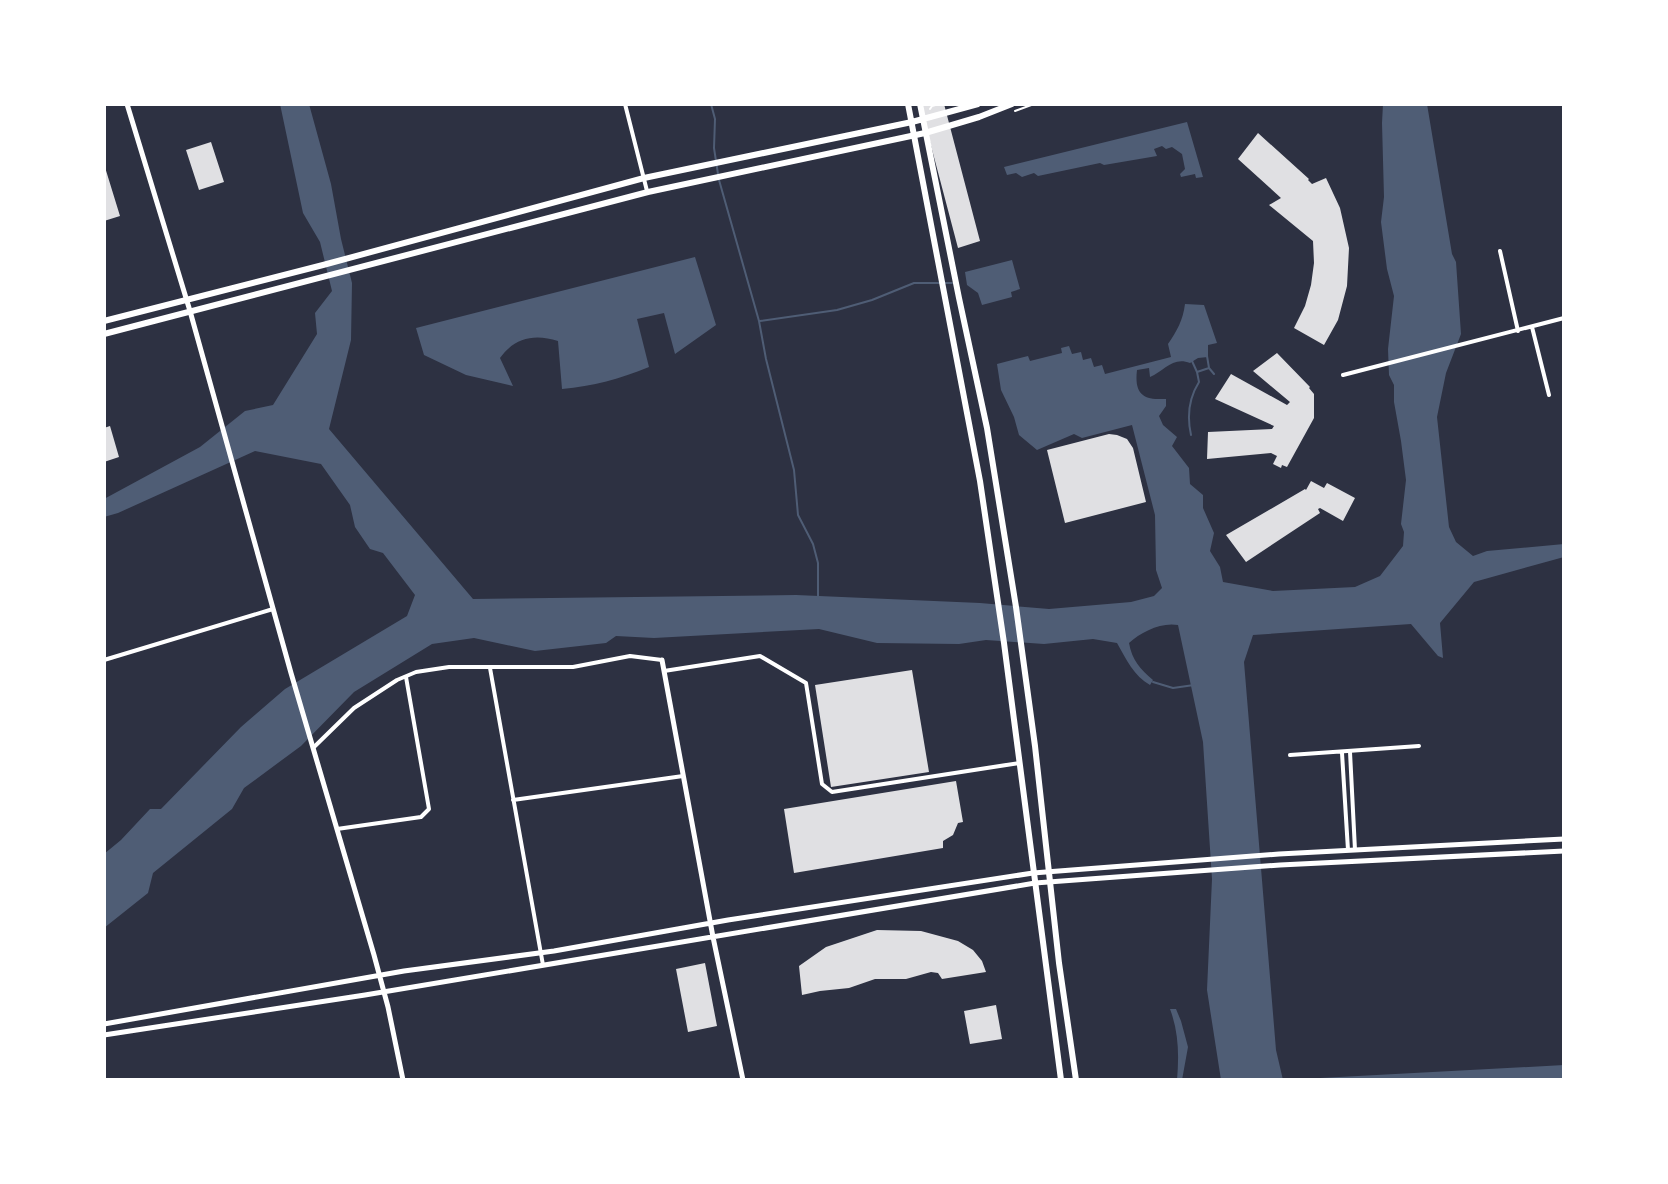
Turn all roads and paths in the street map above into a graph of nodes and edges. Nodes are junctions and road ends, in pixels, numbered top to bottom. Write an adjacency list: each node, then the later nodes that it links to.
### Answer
1 (127, 104): 14 (street)
2 (625, 104): 11 (street)
3 (908, 104): 8 (main road)
4 (920, 104): 7 (main road)
5 (978, 104): 7 (main road)
6 (1012, 104): 9 (main road)
7 (923, 120): 8 (main road); 9 (main road)
8 (912, 122): 10 (main road); 11 (main road)
9 (925, 133): 10 (main road); 41 (main road)
10 (915, 136): 12 (main road); 34 (main road)
11 (644, 178): 12 (street); 14 (main road)
12 (648, 192): 15 (main road)
13 (1500, 251): 19 (street)
14 (186, 299): 15 (street); 17 (main road)
15 (190, 311): 20 (main road); 23 (street)
16 (1564, 318): 18 (street)
17 (104, 321)
18 (1532, 327): 19 (street); 22 (street)
19 (1518, 331): 21 (street)
20 (104, 334)
21 (1343, 375)
22 (1549, 395)
23 (273, 609): 24 (street); 29 (street)
24 (104, 660)
25 (662, 660): 26 (street); 27 (street)
26 (490, 668): 28 (street); 36 (street)
27 (664, 671): 34 (street); 35 (street)
28 (406, 676): 29 (street); 37 (street)
29 (312, 746): 37 (street)
30 (1419, 746): 31 (street)
31 (1350, 752): 32 (street); 39 (street)
32 (1342, 753): 33 (street); 39 (street)
33 (1290, 755)
34 (1019, 763): 42 (main road)
35 (683, 776): 36 (street); 45 (street)
36 (513, 800): 47 (street)
37 (337, 829): 49 (street)
38 (1564, 839): 39 (street)
39 (1352, 850): 41 (street)
40 (1564, 851): 43 (street)
41 (1049, 872): 42 (street); 43 (main road)
42 (1033, 873): 44 (main road); 45 (street)
43 (1050, 882): 44 (street); 56 (main road)
44 (1035, 883): 46 (street); 55 (main road)
45 (711, 923): 46 (street); 47 (street)
46 (713, 937): 48 (street); 54 (street)
47 (541, 952): 48 (street); 49 (street)
48 (543, 965): 50 (street)
49 (379, 975): 50 (street); 51 (street)
50 (384, 992): 52 (street); 53 (street)
51 (104, 1024)
52 (104, 1035)
53 (403, 1080)
54 (743, 1080)
55 (1061, 1080)
56 (1076, 1080)

